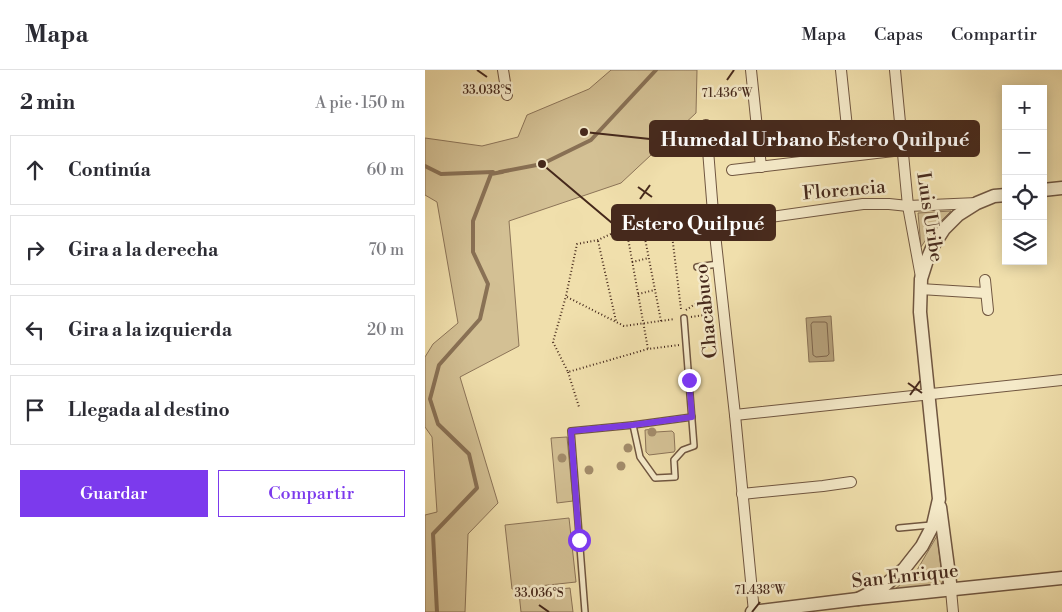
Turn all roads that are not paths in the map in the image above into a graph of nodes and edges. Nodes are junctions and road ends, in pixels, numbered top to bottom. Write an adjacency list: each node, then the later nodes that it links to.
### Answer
1 (503, 70): 5 (street)
2 (751, 70): 9 (street)
3 (841, 70): 8 (street)
4 (895, 70): 7 (street, Luis Uribe)
5 (507, 95)
6 (706, 125): 16 (street, Chacabuco)
7 (902, 150): 8 (street); 15 (street, Luis Uribe)
8 (850, 156): 9 (street)
9 (761, 167): 10 (street)
10 (732, 170)
11 (1062, 188): 12 (street)
12 (1047, 190)
13 (1000, 195): 14 (street, Luis Uribe)
14 (977, 203): 15 (street, Florencia); 21 (street, Luis Uribe)
15 (908, 206): 16 (street, Florencia); 21 (street, Luis Uribe)
16 (714, 227): 17 (lane); 18 (street, Chacabuco)
17 (693, 232)
18 (719, 264): 19 (lane); 27 (street, Chacabuco)
19 (697, 267)
20 (985, 280): 22 (street)
21 (921, 284): 22 (street); 26 (street, Luis Uribe)
22 (985, 293): 23 (street)
23 (988, 310)
24 (682, 318): 28 (lane)
25 (1062, 380): 26 (street)
26 (928, 394): 27 (street); 32 (street, Luis Uribe)
27 (735, 415): 31 (street, Chacabuco)
28 (692, 417): 29 (lane); 29 (lane)
29 (633, 425): 38 (lane)
30 (851, 482): 31 (street)
31 (742, 494): 39 (street, Chacabuco)
32 (939, 499): 33 (street, Luis Uribe); 36 (street, Luis Uribe)
33 (933, 525): 34 (lane); 37 (street, Luis Uribe)
34 (899, 528)
35 (1062, 578): 36 (street, San Enrique)
36 (951, 590): 37 (street, San Enrique); 40 (street, Luis Uribe)
37 (858, 599): 39 (street, San Enrique)
38 (585, 612)
39 (753, 612)
40 (953, 612)

